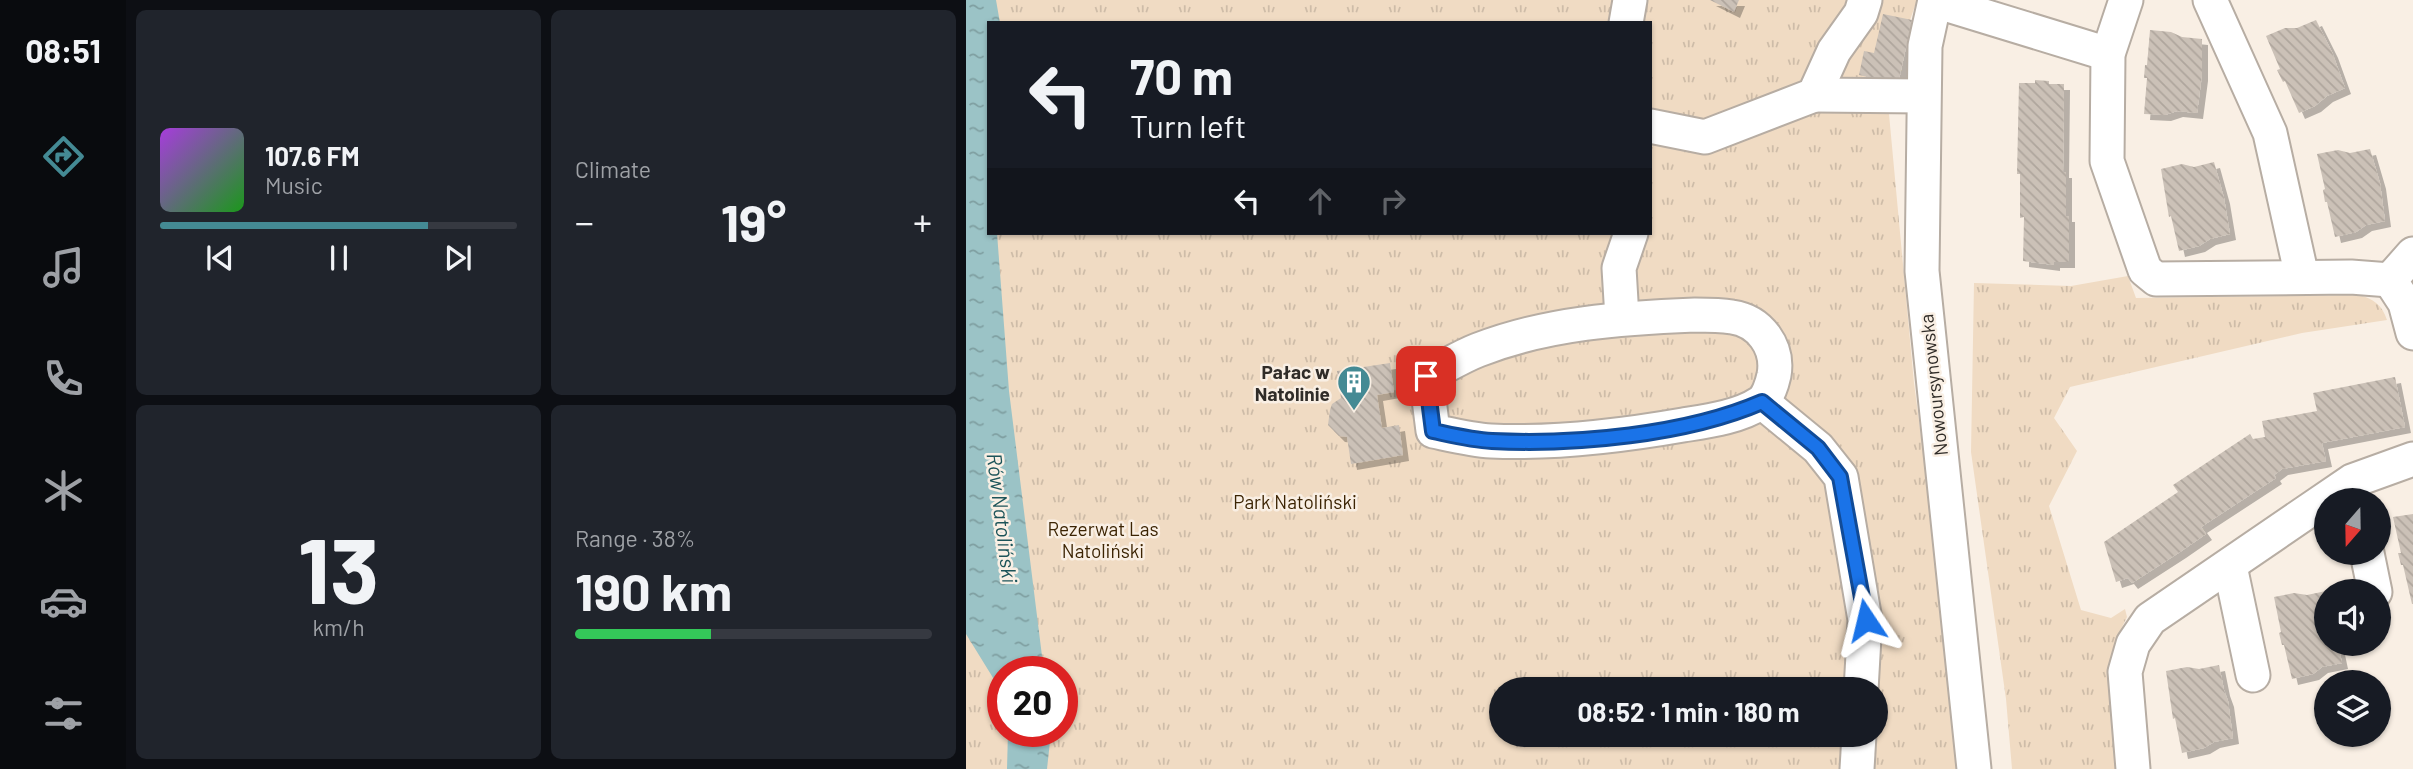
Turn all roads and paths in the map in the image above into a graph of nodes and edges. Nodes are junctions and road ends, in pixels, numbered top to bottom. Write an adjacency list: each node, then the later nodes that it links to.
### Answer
1 (1630, 0): 6 (street)
2 (1865, 0): 8 (street)
3 (2126, 0): 7 (street)
4 (2210, 0): 13 (street)
5 (1935, 1): 7 (street); 9 (street, Nowoursynowska)
6 (1626, 21)
7 (2108, 54): 13 (street)
8 (1814, 95): 9 (street); 10 (street)
9 (1923, 96): 27 (street, Nowoursynowska)
10 (1652, 126)
11 (1630, 235): 15 (street)
12 (2413, 254): 14 (street)
13 (2302, 277): 14 (street)
14 (2390, 280): 16 (street)
15 (1622, 318): 18 (street); 18 (street)
16 (2413, 326): 17 (street)
17 (2413, 333)
18 (1762, 402): 24 (street)
19 (2413, 460): 20 (street)
20 (2360, 488)
21 (2314, 515): 22 (street)
22 (2230, 566): 23 (street); 28 (street)
23 (2253, 675)
24 (1862, 677)
25 (1858, 747): 26 (street)
26 (1857, 769)
27 (1975, 769)
28 (2133, 769)

